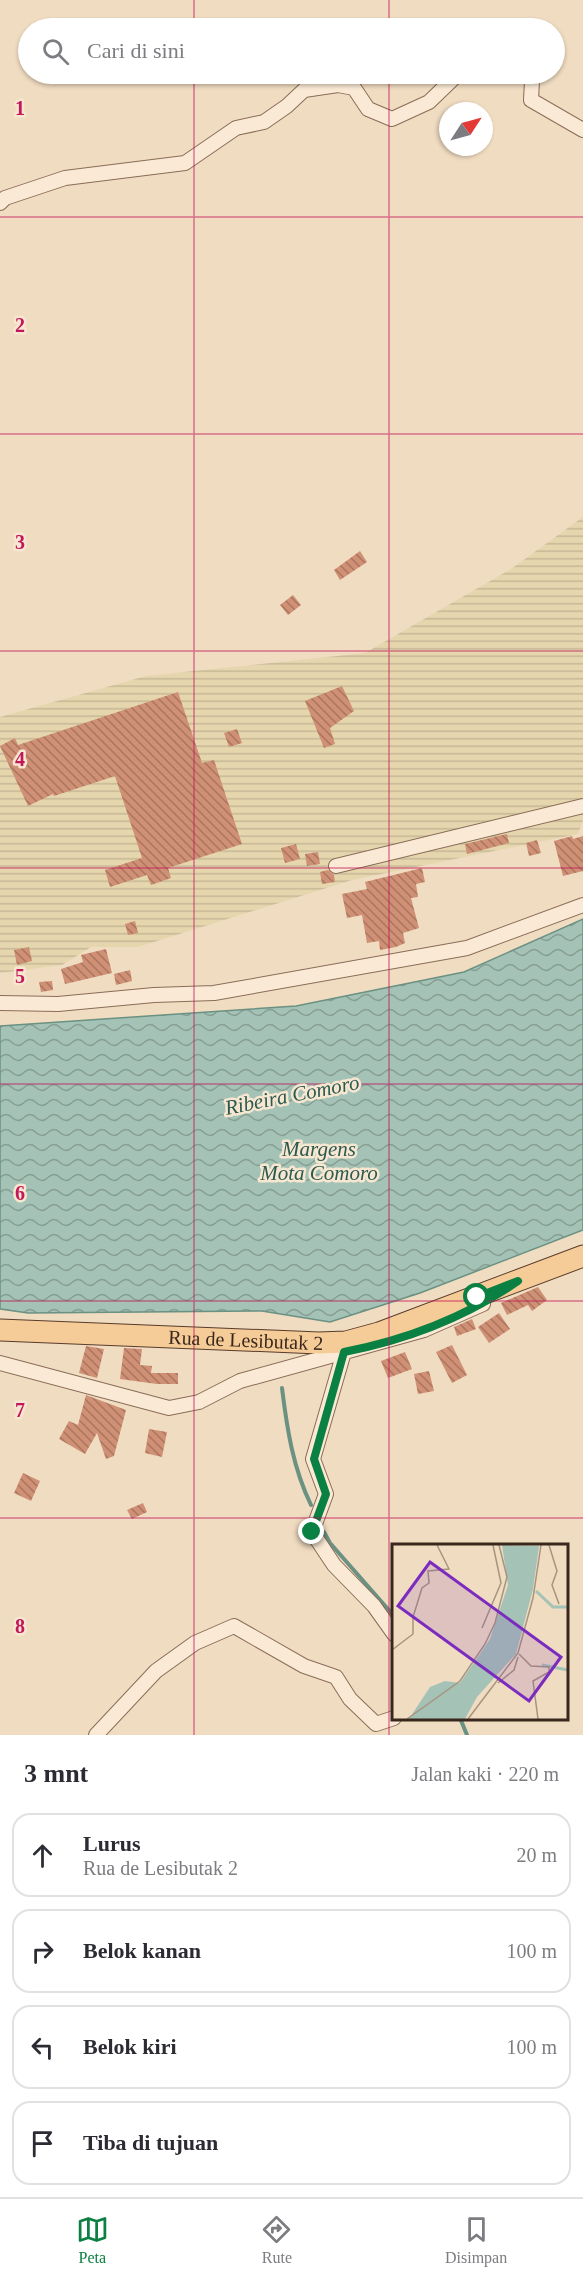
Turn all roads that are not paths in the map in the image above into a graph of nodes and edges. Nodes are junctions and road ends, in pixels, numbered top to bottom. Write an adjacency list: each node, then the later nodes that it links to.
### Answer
1 (448, 84): 4 (street)
2 (532, 84): 3 (street)
3 (583, 130)
4 (0, 203)
5 (583, 806): 6 (street)
6 (336, 866)
7 (583, 905): 8 (street)
8 (0, 1003)
9 (583, 1256): 10 (main road, Rua de Lesibutak 2)
10 (518, 1281): 11 (main road, Rua de Lesibutak 2); 12 (street)
11 (0, 1330)
12 (344, 1352): 13 (street); 14 (street)
13 (0, 1363)
14 (392, 1631)
15 (392, 1719): 16 (street)
16 (96, 1735)

